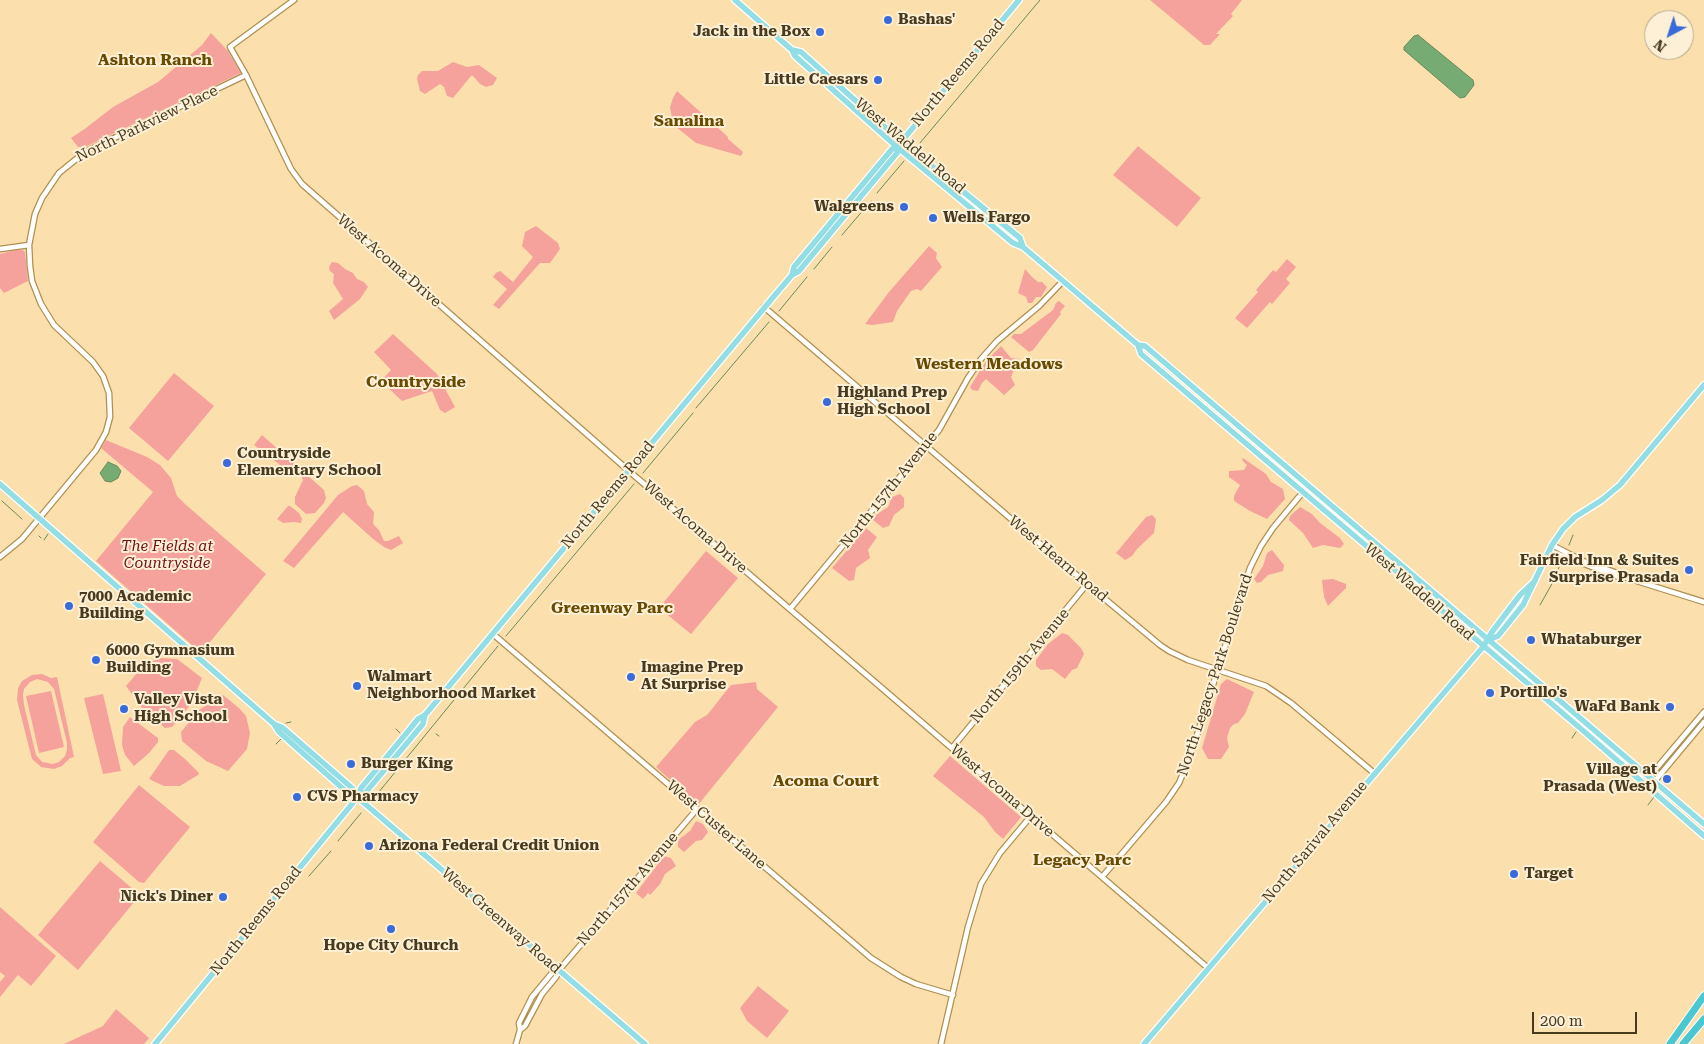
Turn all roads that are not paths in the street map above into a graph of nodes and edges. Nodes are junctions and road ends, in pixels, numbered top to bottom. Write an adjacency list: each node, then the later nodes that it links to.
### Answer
1 (294, 0): 6 (street, West Acoma Drive)
2 (735, 0): 4 (main road, West Waddell Road)
3 (1019, 0): 8 (main road, North Reems Road)
4 (792, 50): 5 (main road, West Waddell Road); 7 (main road, West Waddell Road)
5 (810, 70): 7 (main road); 9 (main road, West Waddell Road)
6 (246, 75): 12 (street, North Parkview Place); 20 (street, West Acoma Drive)
7 (849, 95): 8 (main road, West Waddell Road)
8 (902, 141): 9 (main road, North Reems Road); 11 (main road, West Waddell Road)
9 (897, 147): 10 (main road, West Waddell Road); 16 (main road, North Reems Road)
10 (959, 199): 11 (main road); 13 (main road, West Waddell Road)
11 (984, 208): 13 (main road, West Waddell Road)
12 (29, 245): 14 (street); 23 (street, North Parkview Place)
13 (1023, 247): 15 (main road, West Waddell Road)
14 (0, 249)
15 (1063, 281): 17 (main road, West Waddell Road); 19 (street, North 157th Avenue)
16 (764, 307): 19 (street, West Hearn Road); 20 (main road, North Reems Road)
17 (1138, 345): 22 (main road, West Waddell Road); 30 (main road, West Waddell Road)
18 (1704, 385): 24 (main road, North Sarival Avenue)
19 (926, 446): 26 (street, West Hearn Road); 28 (street, North 157th Avenue)
20 (629, 471): 28 (street, West Acoma Drive); 29 (main road, North Reems Road)
21 (0, 484): 23 (main road, West Greenway Road)
22 (1303, 492): 31 (main road, West Waddell Road); 32 (street, North Legacy Park Boulevard)
23 (40, 518): 25 (street, North Parkview Place); 43 (main road, West Greenway Road)
24 (1551, 548): 27 (street); 30 (main road, North Sarival Avenue)
25 (0, 557)
26 (1087, 584): 32 (street, West Hearn Road); 37 (street, North 159th Avenue)
27 (1704, 602)
28 (790, 609): 37 (street, West Acoma Drive)
29 (493, 634): 43 (main road, North Reems Road); 44 (street, West Custer Lane)
30 (1488, 640): 31 (main road, North Sarival Avenue); 34 (main road, West Waddell Road)
31 (1483, 646): 33 (main road, West Waddell Road); 38 (main road, North Sarival Avenue)
32 (1218, 669): 38 (street, West Hearn Road); 50 (street, North Legacy Park Boulevard)
33 (1526, 683): 34 (main road); 41 (main road, West Waddell Road)
34 (1570, 709): 39 (main road, West Waddell Road)
35 (1704, 712): 39 (street)
36 (1704, 722): 40 (street)
37 (952, 748): 45 (street, West Acoma Drive)
38 (1374, 773): 51 (main road, North Sarival Avenue)
39 (1649, 777): 40 (main road, West Waddell Road); 41 (street)
40 (1655, 782): 42 (street); 46 (main road, West Waddell Road)
41 (1644, 783): 42 (main road, West Waddell Road)
42 (1649, 788): 47 (main road, West Waddell Road)
43 (357, 797): 52 (main road, West Greenway Road); 56 (main road, North Reems Road)
44 (697, 809): 52 (street, North 157th Avenue); 53 (street, West Custer Lane)
45 (1031, 816): 50 (street, West Acoma Drive); 53 (street)
46 (1704, 824)
47 (1691, 825): 48 (main road); 49 (main road, West Waddell Road)
48 (1704, 832)
49 (1704, 836)
50 (1102, 877): 51 (street, West Acoma Drive)
51 (1208, 968): 60 (main road, North Sarival Avenue)
52 (559, 970): 57 (street, North 157th Avenue); 58 (main road, West Greenway Road)
53 (952, 995): 59 (street)
54 (1704, 996): 61 (highway)
55 (1704, 1019): 62 (highway)
56 (154, 1044)
57 (516, 1044)
58 (645, 1044)
59 (941, 1044)
60 (1144, 1044)
61 (1670, 1044)
62 (1683, 1044)

